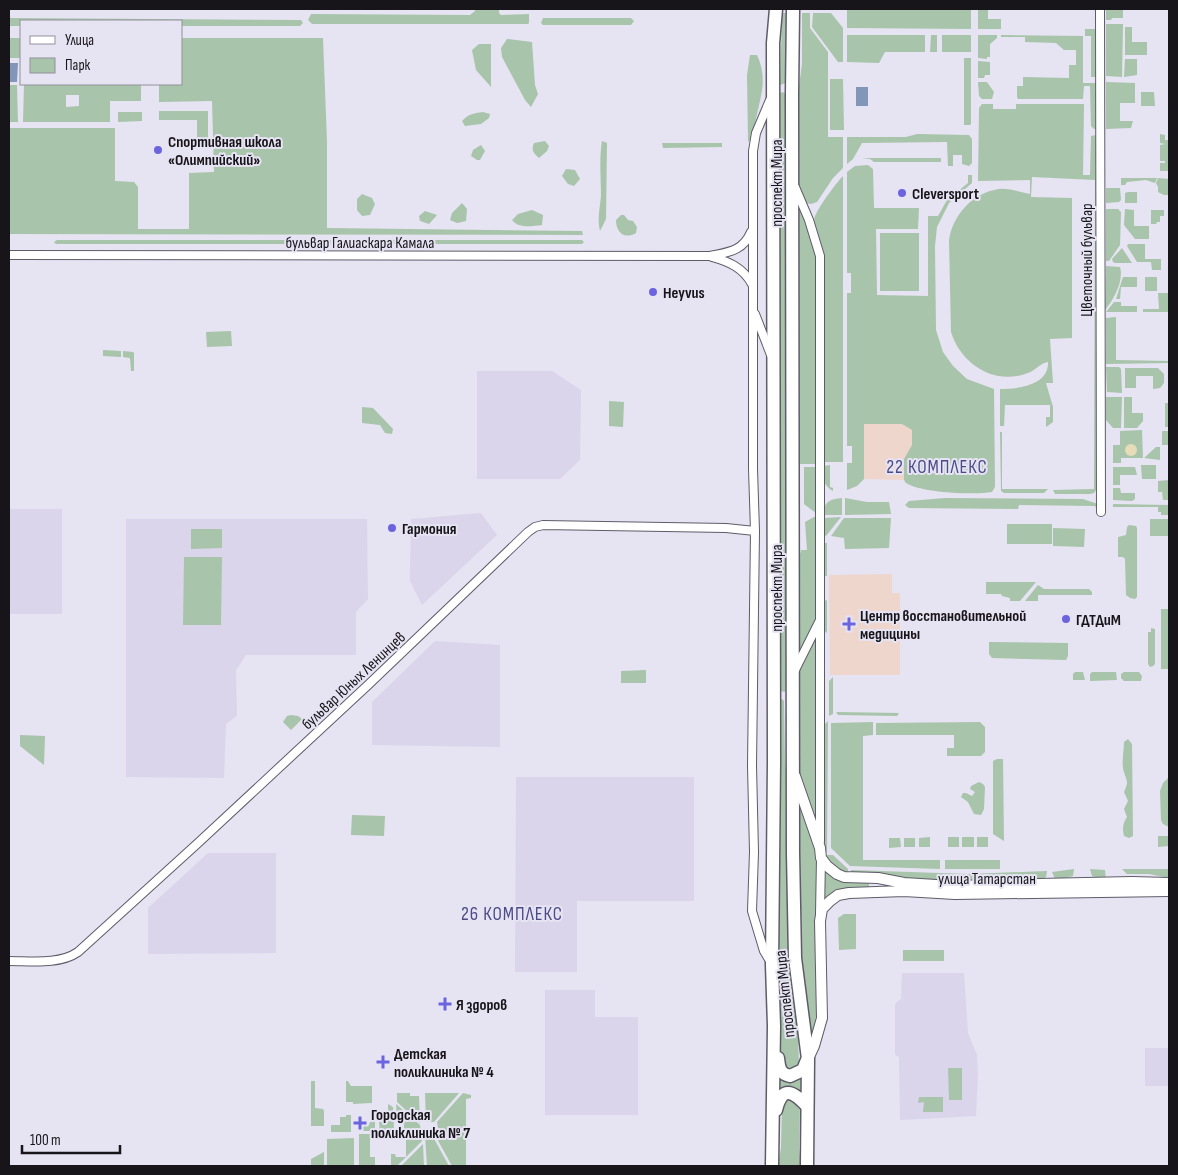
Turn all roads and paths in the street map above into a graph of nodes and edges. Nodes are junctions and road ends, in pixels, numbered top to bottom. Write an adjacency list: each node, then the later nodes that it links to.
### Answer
1 (776, 9): 5 (main road, проспект Мира)
2 (1100, 9): 13 (street, Цветочный бульвар)
3 (794, 10): 4 (main road, проспект Мира)
4 (792, 94): 5 (main road); 6 (main road, проспект Мира)
5 (772, 96): 7 (street); 12 (main road, проспект Мира)
6 (793, 182): 15 (street); 16 (main road, проспект Мира)
7 (753, 228): 9 (street); 10 (street)
8 (9, 255): 9 (street, бульвар Галиаскара Камала)
9 (710, 256): 10 (street)
10 (752, 284): 11 (street)
11 (753, 310): 12 (street); 14 (street)
12 (773, 361): 17 (main road, проспект Мира)
13 (1101, 512)
14 (755, 531): 26 (street, бульвар Юных Ленинцев); 27 (street)
15 (820, 620): 16 (street); 20 (street)
16 (793, 674): 18 (main road, проспект Мира)
17 (774, 703): 18 (main road); 27 (main road, проспект Мира)
18 (793, 704): 19 (main road, проспект Мира)
19 (793, 771): 20 (street); 29 (main road, проспект Мира)
20 (821, 853): 21 (street, улица Татарстан); 25 (street)
21 (878, 878): 22 (street, улица Татарстан); 24 (street)
22 (1169, 883)
23 (1169, 891): 24 (street, улица Татарстан)
24 (877, 892): 25 (street, улица Татарстан)
25 (820, 920): 29 (street)
26 (9, 961)
27 (772, 965): 28 (main road, проспект Мира)
28 (774, 1026): 29 (main road); 31 (main road, проспект Мира)
29 (808, 1058): 30 (main road, проспект Мира)
30 (807, 1106): 31 (main road); 33 (main road, проспект Мира)
31 (773, 1119): 32 (main road, проспект Мира)
32 (772, 1166)
33 (807, 1166)

